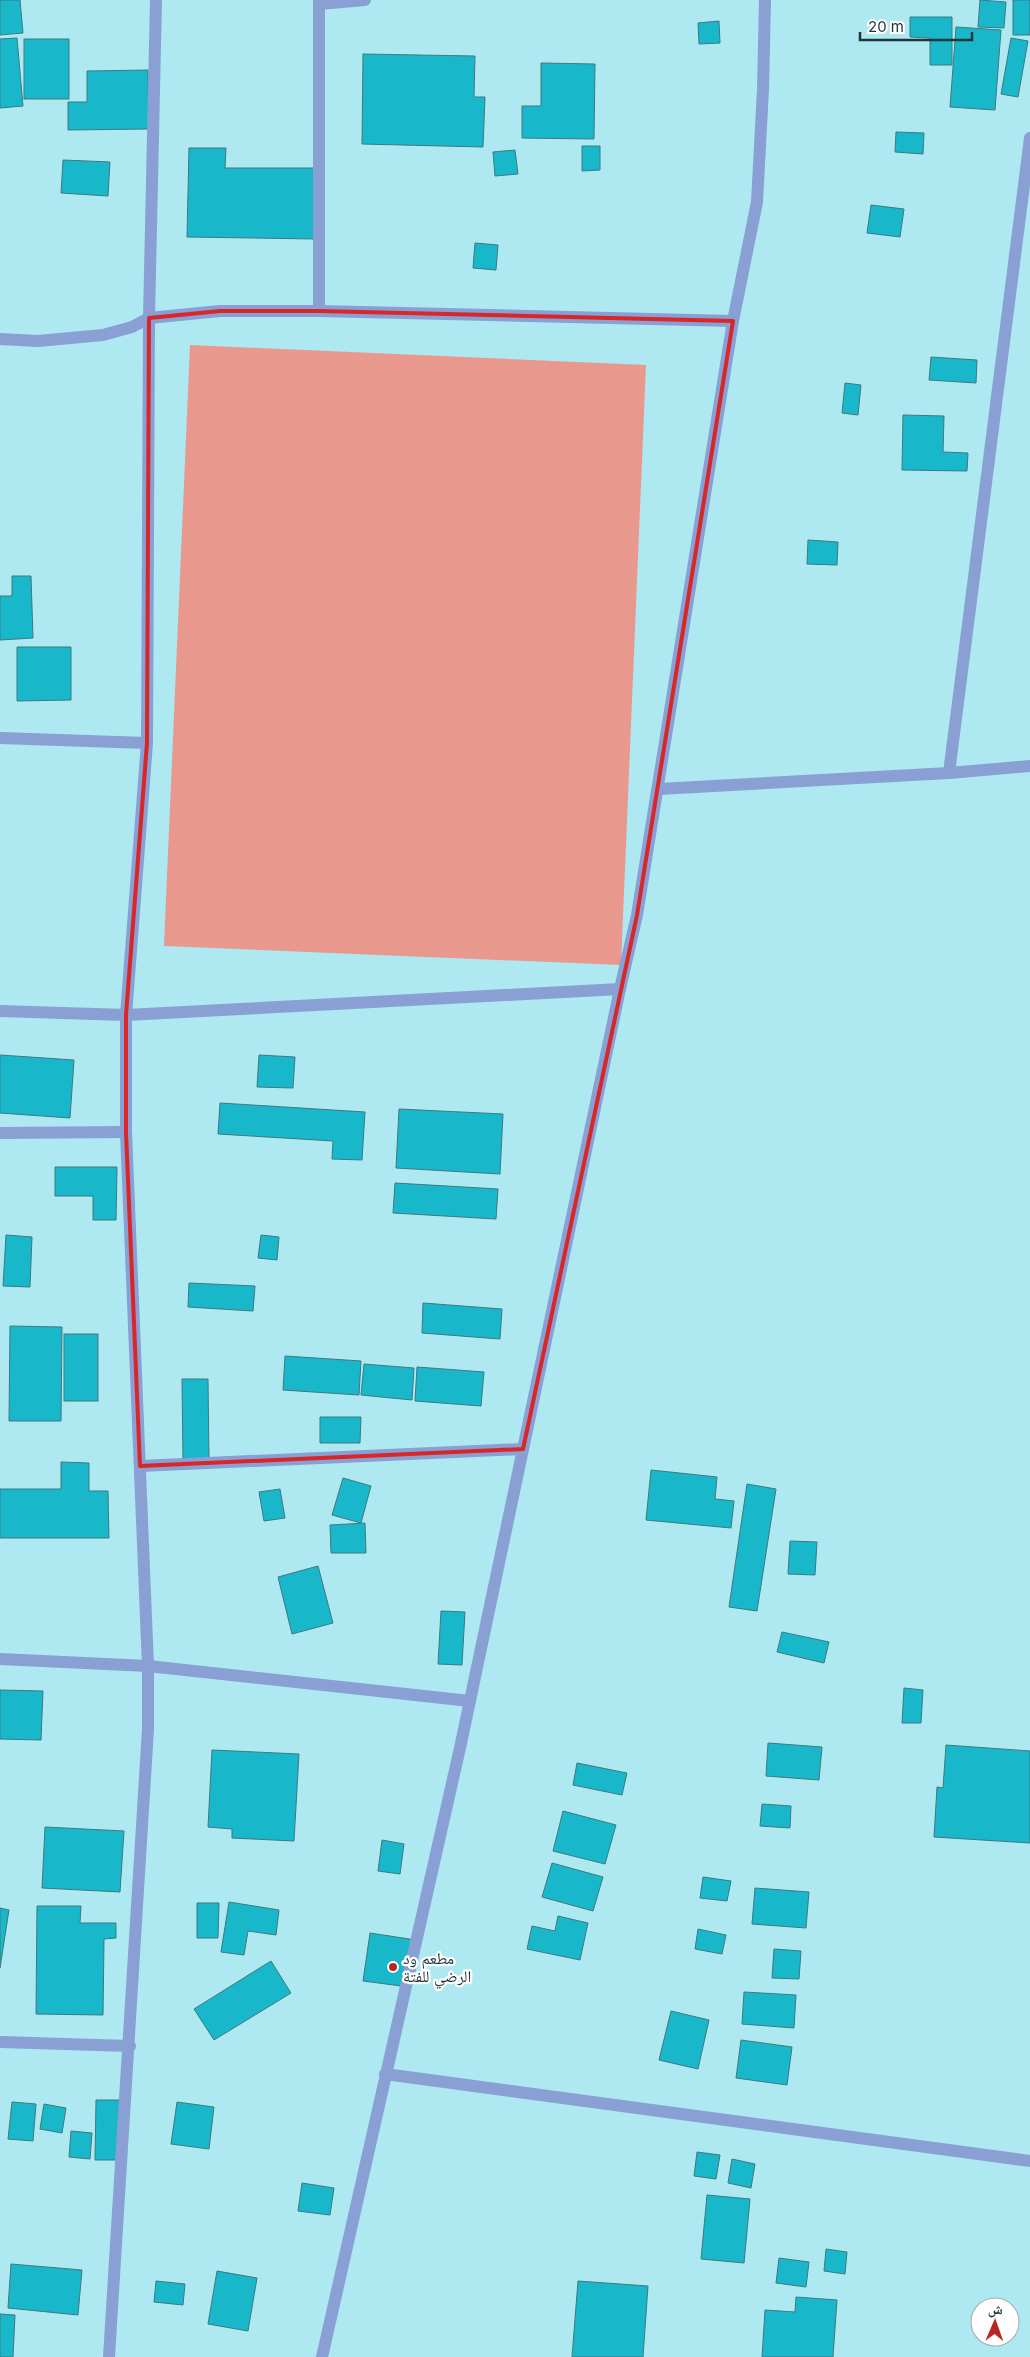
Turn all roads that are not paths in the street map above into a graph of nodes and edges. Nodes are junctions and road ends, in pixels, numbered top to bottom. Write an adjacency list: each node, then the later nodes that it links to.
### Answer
1 (156, 0): 7 (street)
2 (365, 0): 4 (street)
3 (765, 0): 8 (street)
4 (319, 2): 6 (street)
5 (1030, 138): 13 (street)
6 (319, 311): 7 (street); 8 (street)
7 (149, 318): 9 (street); 11 (street)
8 (733, 322): 14 (street)
9 (0, 339)
10 (0, 738): 11 (street)
11 (147, 743): 17 (street)
12 (1030, 766): 13 (street)
13 (949, 773): 14 (street)
14 (659, 789): 15 (street)
15 (620, 990): 17 (street); 20 (street)
16 (0, 1011): 17 (street)
17 (126, 1015): 18 (street)
18 (126, 1132): 19 (street); 21 (street)
19 (0, 1133)
20 (523, 1449): 21 (street); 24 (street)
21 (140, 1466): 23 (street)
22 (0, 1659): 23 (street)
23 (148, 1666): 24 (street); 26 (street)
24 (470, 1701): 27 (street)
25 (0, 2042): 26 (street)
26 (130, 2046): 29 (street)
27 (385, 2074): 28 (street); 30 (street)
28 (1030, 2161)
29 (109, 2357)
30 (322, 2357)

